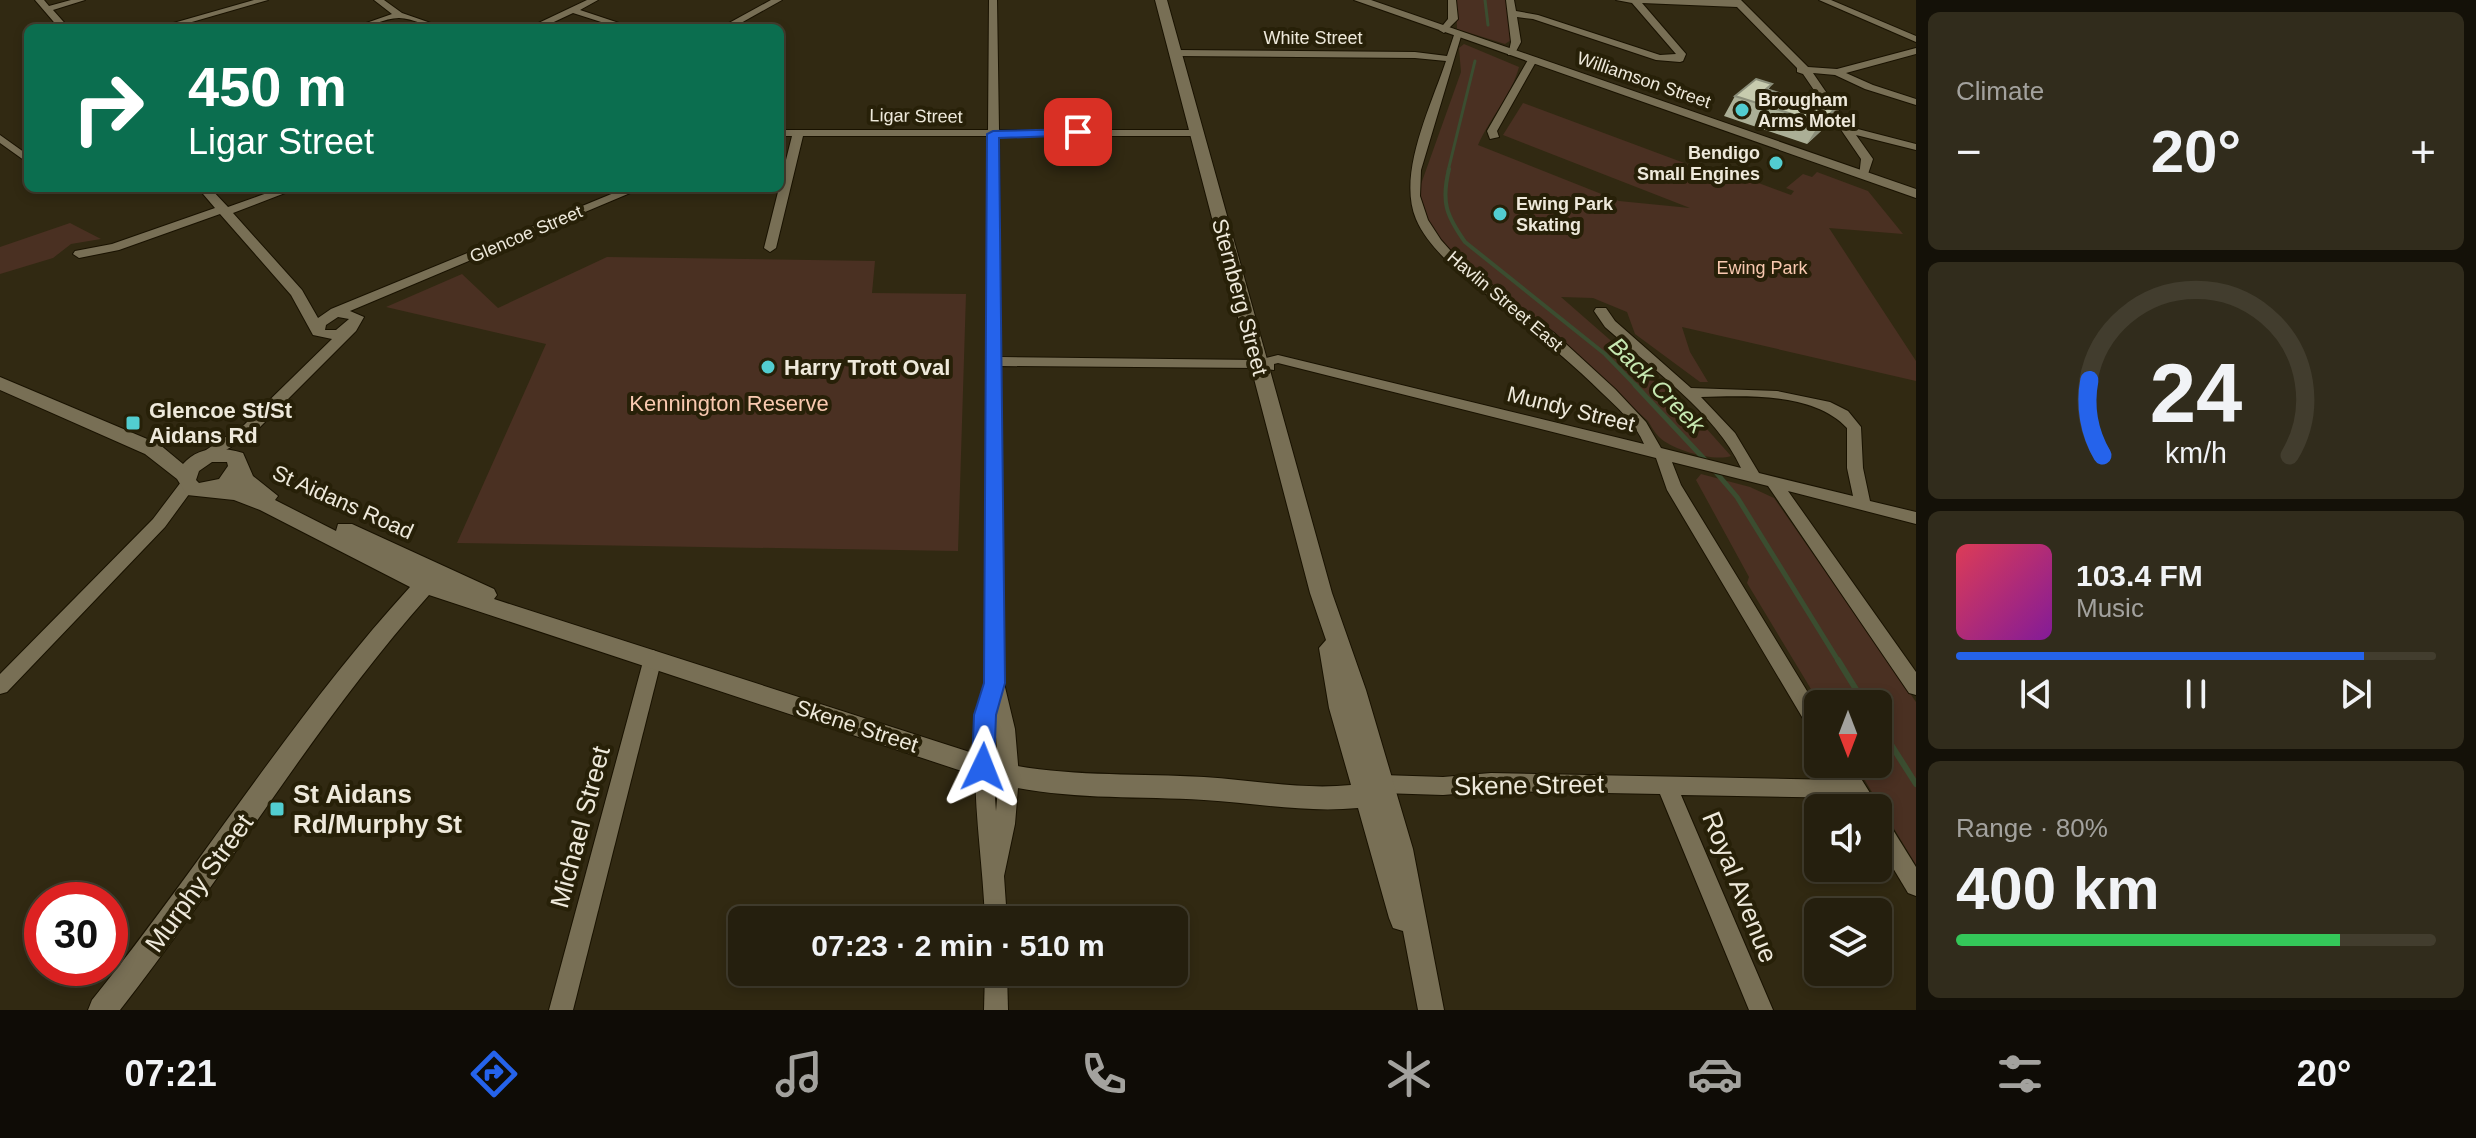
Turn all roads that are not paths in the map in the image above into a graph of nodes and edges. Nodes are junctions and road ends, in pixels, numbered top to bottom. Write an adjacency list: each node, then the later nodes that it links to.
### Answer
1 (39, 0): 16 (street)
2 (81, 0): 16 (street)
3 (264, 0): 21 (street)
4 (378, 0): 19 (street)
5 (594, 0): 17 (street)
6 (778, 0): 26 (street)
7 (993, 0): 42 (street)
8 (1161, 0): 31 (street, Sternberg Street)
9 (1360, 0): 27 (street, Williamson Street)
10 (1452, 0): 27 (street)
11 (1510, 0): 18 (street)
12 (1620, 0): 13 (street)
13 (1634, 0): 15 (street); 18 (street)
14 (1823, 0): 29 (street)
15 (1734, 2): 36 (street)
16 (47, 9): 20 (street)
17 (572, 10): 24 (street); 25 (street)
18 (1512, 13): 32 (street)
19 (399, 15): 22 (street); 23 (street)
20 (60, 24)
21 (176, 24)
22 (370, 24)
23 (427, 24)
24 (542, 24)
25 (616, 24)
26 (733, 24)
27 (1444, 30): 28 (street, Williamson Street)
28 (1459, 35): 32 (street, Williamson Street); 33 (street, Havlin Street East)
29 (1916, 39)
30 (1916, 51): 35 (street)
31 (1175, 53): 33 (street, White Street); 41 (street, Sternberg Street)
32 (1511, 53): 34 (street, Williamson Street)
33 (1450, 59): 70 (street, Havlin Street East)
34 (1532, 60): 43 (street); 47 (street, Williamson Street)
35 (1834, 71): 36 (street); 37 (street)
36 (1801, 72): 38 (street)
37 (1916, 102)
38 (1845, 129): 45 (street); 47 (street)
39 (784, 133): 40 (street, Ligar Street)
40 (798, 133): 42 (street, Ligar Street); 48 (street)
41 (1196, 133): 42 (street, Ligar Street); 64 (street, Sternberg Street)
42 (993, 134): 63 (street)
43 (1494, 137)
44 (0, 138): 46 (street)
45 (1916, 147)
46 (24, 157)
47 (1863, 175): 53 (street, Williamson Street)
48 (784, 190)
49 (208, 192): 54 (street)
50 (280, 192): 54 (street)
51 (627, 192): 57 (street, Glencoe Street)
52 (784, 192): 55 (street)
53 (1916, 194)
54 (224, 210): 56 (street); 58 (street)
55 (770, 248)
56 (79, 254)
57 (416, 281): 60 (street, Glencoe Street); 61 (street, Glencoe Street)
58 (297, 293): 60 (street); 62 (street)
59 (1601, 311): 67 (street)
60 (336, 312): 61 (street); 62 (street)
61 (354, 322): 62 (street); 65 (street, Glencoe Street)
62 (318, 331): 65 (street, Glencoe Street)
63 (995, 361): 64 (street, Mundy Street); 82 (street)
64 (1258, 364): 70 (street, Mundy Street); 90 (street, Sternberg Street)
65 (309, 367): 68 (street, Glencoe Street)
66 (0, 383): 69 (street)
67 (1687, 393): 73 (street); 77 (street)
68 (249, 429): 71 (street, Glencoe Street); 72 (street, Glencoe Street)
69 (152, 449): 71 (street); 74 (street)
70 (1658, 453): 73 (street, Mundy Street); 85 (street, Havlin Street East)
71 (209, 455): 72 (street); 74 (street)
72 (236, 463): 76 (street); 80 (street, St Aidans Road)
73 (1753, 477): 75 (street, Mundy Street)
74 (186, 481): 76 (street, St Aidans Road); 79 (street)
75 (1773, 482): 77 (street, Mundy Street); 84 (street)
76 (210, 490): 79 (street); 80 (street, St Aidans Road)
77 (1863, 505): 78 (street, Mundy Street)
78 (1916, 518)
79 (159, 523): 83 (street)
80 (425, 575): 81 (street, Skene Street); 99 (street, Murphy Street)
81 (653, 658): 86 (street, Skene Street); 100 (street, Michael Street)
82 (995, 683): 86 (street); 87 (street)
83 (0, 686)
84 (1916, 687)
85 (1804, 703)
86 (983, 767): 87 (street, Skene Street); 94 (street)
87 (1007, 775): 90 (street, Skene Street); 94 (street)
88 (1849, 778): 91 (street)
89 (1667, 786): 90 (street, Skene Street); 91 (street, Skene Street); 102 (street, Royal Avenue)
90 (1373, 789): 98 (street, Sternberg Street)
91 (1856, 789): 92 (street)
92 (1859, 794)
93 (1892, 847): 95 (street)
94 (995, 874): 96 (street)
95 (1916, 886)
96 (996, 906)
97 (996, 986): 101 (street)
98 (1432, 1008)
99 (102, 1010)
100 (561, 1010)
101 (996, 1010)
102 (1761, 1010)

